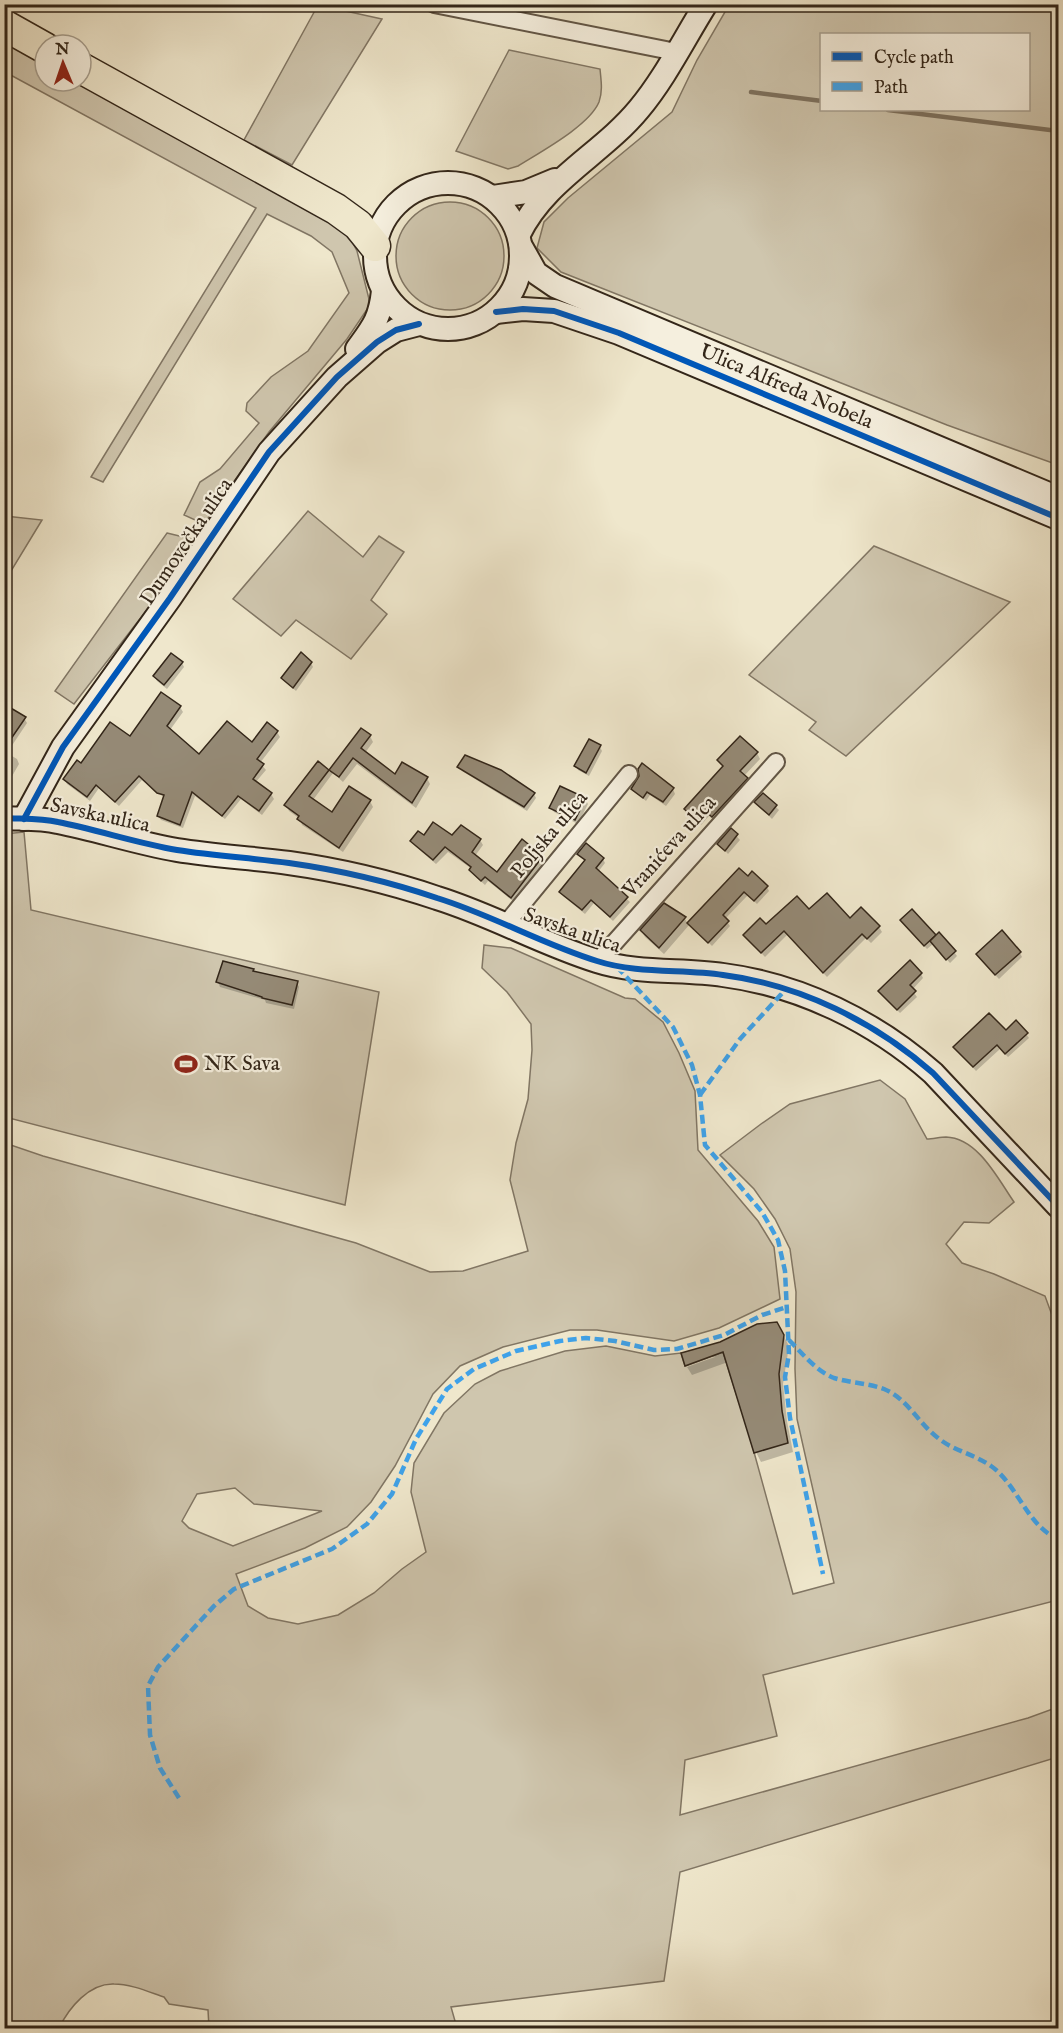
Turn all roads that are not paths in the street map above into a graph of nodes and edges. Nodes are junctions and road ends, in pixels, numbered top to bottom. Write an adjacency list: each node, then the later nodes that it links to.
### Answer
1 (434, 4): 5 (street)
2 (706, 4): 5 (street)
3 (4, 25): 4 (highway)
4 (33, 41)
5 (676, 52): 7 (street)
6 (93, 75): 10 (highway)
7 (567, 174): 8 (street); 9 (street)
8 (493, 198): 9 (street); 10 (street)
9 (520, 241): 12 (street); 15 (street, Ulica Alfreda Nobela)
10 (375, 246): 11 (street)
11 (383, 291): 13 (street); 14 (street, Dumovečka ulica)
12 (496, 312): 13 (street); 16 (street, Ulica Alfreda Nobela)
13 (418, 324): 14 (street, Dumovečka ulica)
14 (337, 377): 19 (street, Dumovečka ulica)
15 (1059, 498)
16 (1059, 518)
17 (776, 762): 21 (street, Vranićeva ulica)
18 (629, 774): 20 (street, Poljska ulica)
19 (14, 818): 20 (street, Savska ulica)
20 (505, 925): 21 (street, Savska ulica)
21 (598, 961): 22 (street, Savska ulica)
22 (1059, 1206)

